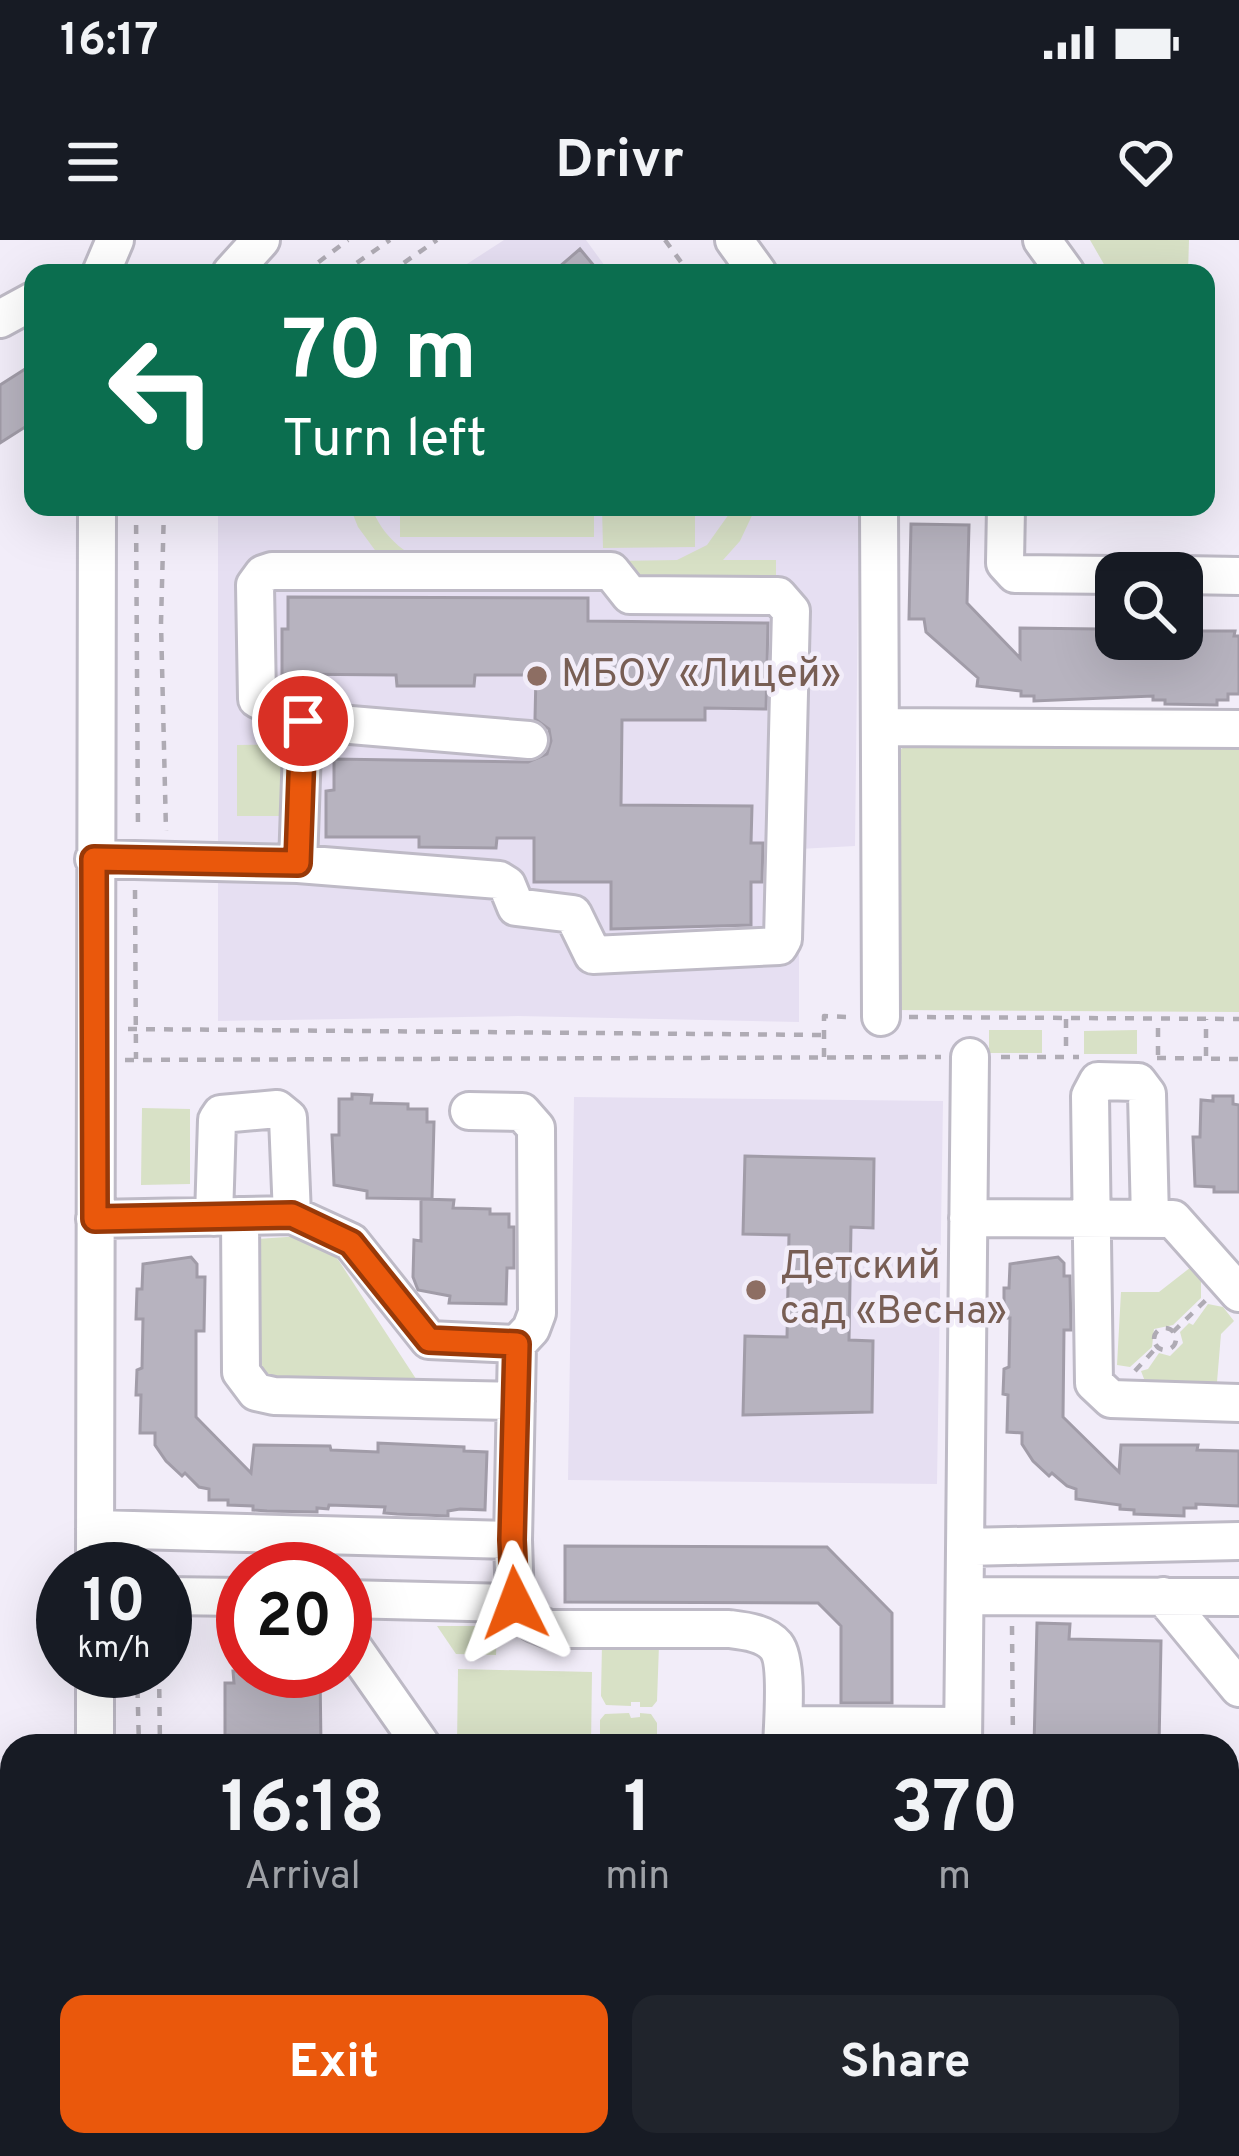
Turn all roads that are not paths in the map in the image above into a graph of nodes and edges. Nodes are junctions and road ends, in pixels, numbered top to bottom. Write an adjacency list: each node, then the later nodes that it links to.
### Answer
1 (261, 240): 3 (street)
2 (1041, 240): 4 (street)
3 (239, 264)
4 (1059, 264)
5 (97, 516): 15 (street)
6 (879, 516): 12 (street)
7 (1006, 516): 8 (street)
8 (1095, 575)
9 (1203, 575): 10 (street)
10 (1239, 576)
11 (303, 721): 14 (street); 16 (street); 16 (street)
12 (880, 727): 13 (street); 17 (street)
13 (1239, 729)
14 (529, 740)
15 (94, 859): 16 (street); 24 (street)
16 (298, 863)
17 (881, 1017)
18 (970, 1057): 22 (street)
19 (469, 1111): 27 (street)
20 (292, 1215): 21 (street); 21 (street); 27 (street)
21 (228, 1216): 24 (street); 28 (street)
22 (968, 1218): 23 (street); 34 (street)
23 (1090, 1218): 25 (street); 25 (street); 29 (street)
24 (95, 1219): 30 (street)
25 (1150, 1219): 26 (street)
26 (1239, 1293)
27 (517, 1344): 28 (street)
28 (516, 1401): 31 (street)
29 (1239, 1403)
30 (95, 1529): 31 (street); 33 (street)
31 (512, 1540): 39 (street)
32 (1239, 1541): 34 (street)
33 (95, 1542)
34 (965, 1547): 35 (street)
35 (965, 1596): 36 (street); 46 (street)
36 (1162, 1596): 37 (street); 41 (street)
37 (1239, 1597)
38 (372, 1600): 39 (street)
39 (515, 1603): 45 (street)
40 (372, 1675): 44 (street)
41 (1239, 1688)
42 (95, 1698): 43 (street)
43 (95, 1734)
44 (414, 1734)
45 (782, 1734)
46 (963, 1734)

